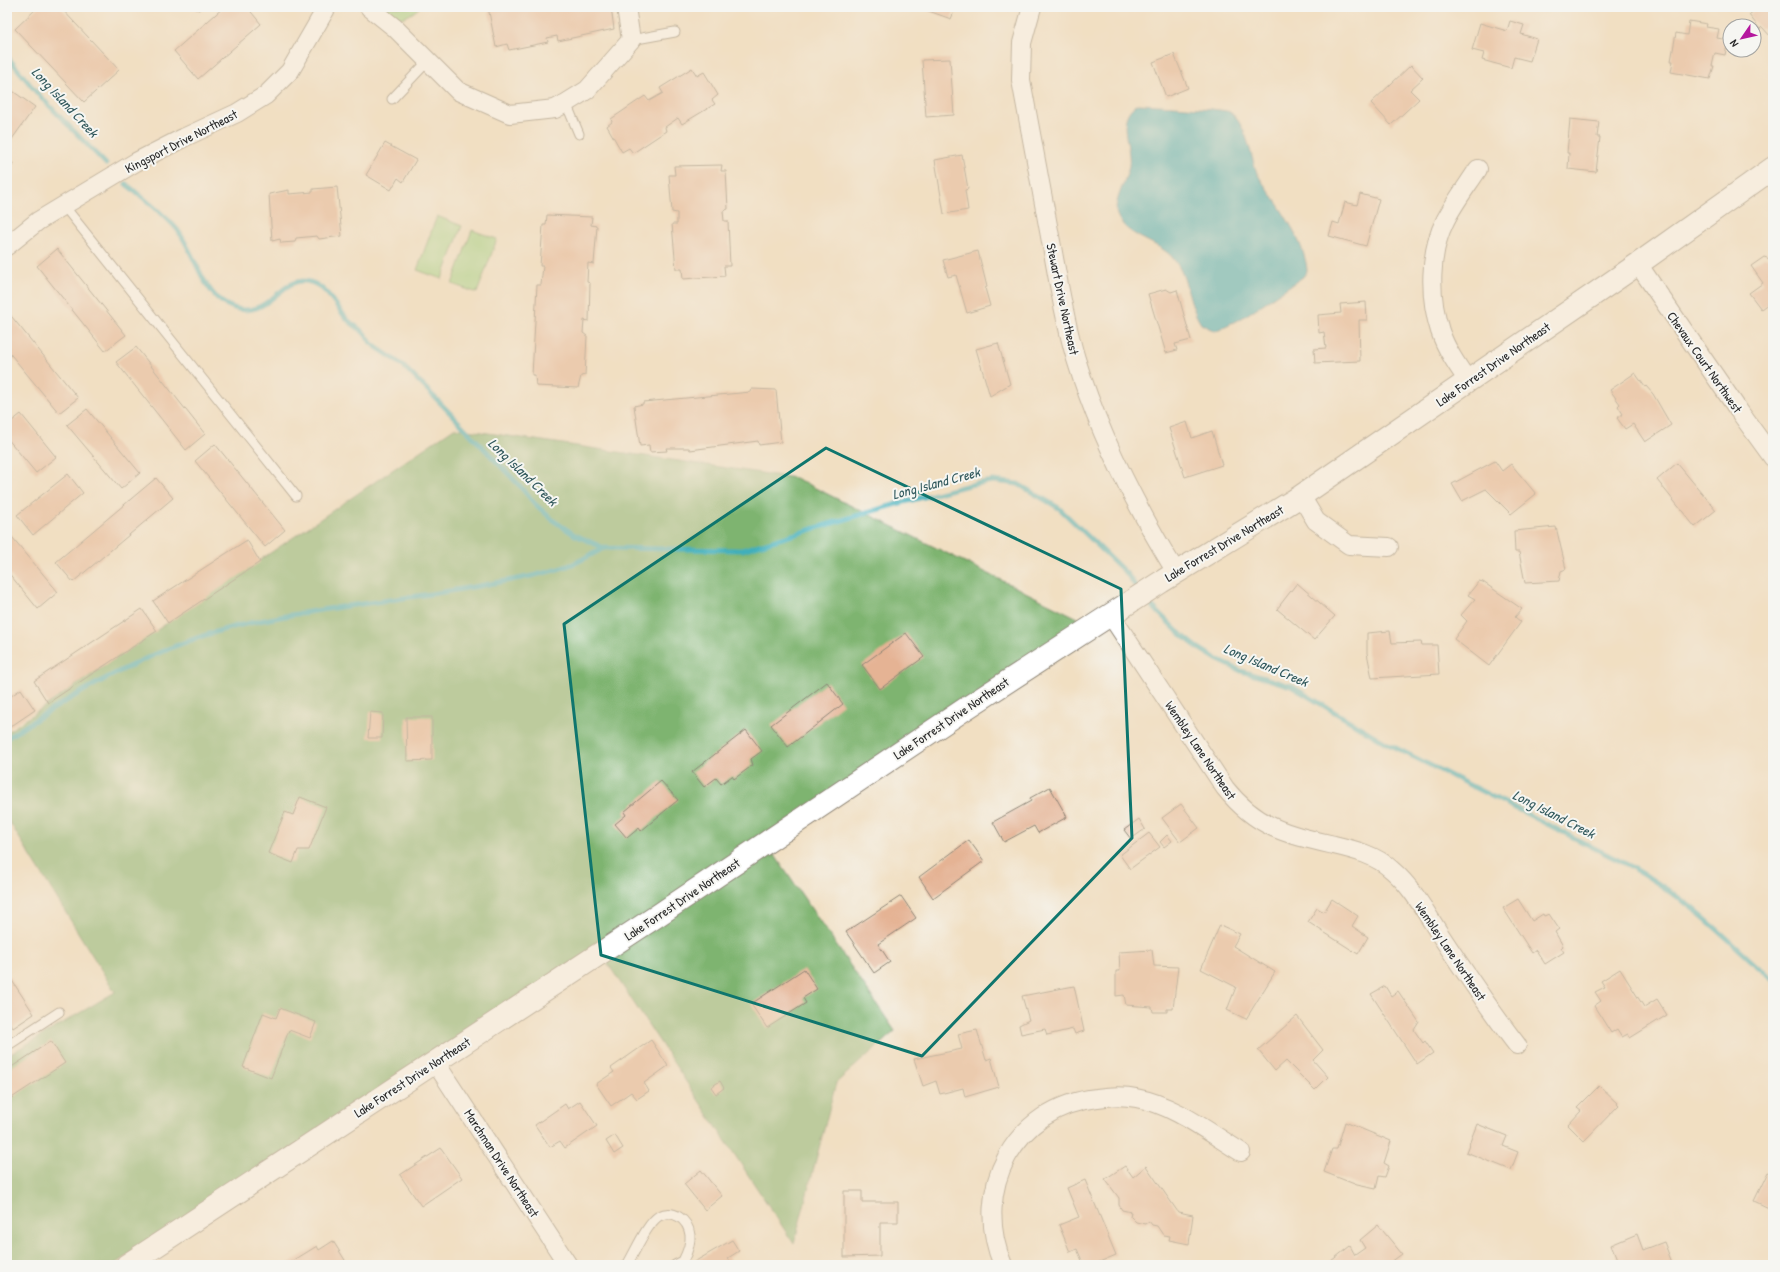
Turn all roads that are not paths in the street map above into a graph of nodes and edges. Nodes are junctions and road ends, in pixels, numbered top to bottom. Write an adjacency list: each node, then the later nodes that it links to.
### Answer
1 (327, 7): 13 (street, Kingsport Drive Northeast)
2 (369, 7): 7 (street)
3 (626, 7): 6 (street)
4 (1032, 7): 21 (street, Stewart Drive Northeast)
5 (675, 32): 6 (lane)
6 (631, 40): 9 (street)
7 (427, 62): 8 (lane); 9 (street)
8 (392, 100)
9 (566, 103): 10 (lane)
10 (579, 134)
11 (1773, 168): 15 (street, Lake Forrest Drive Northeast)
12 (1478, 169): 16 (street)
13 (64, 206): 14 (street, Kingsport Drive Northeast); 18 (lane)
14 (7, 246)
15 (1638, 264): 16 (street, Lake Forrest Drive Northeast); 17 (street, Chevaux Court Northwest)
16 (1468, 381): 19 (street, Lake Forrest Drive Northeast)
17 (1773, 458)
18 (296, 496)
19 (1302, 496): 20 (street); 21 (street, Lake Forrest Drive Northeast)
20 (1389, 547)
21 (1168, 577): 22 (street, Lake Forrest Drive Northeast)
22 (1110, 614): 24 (street, Wembley Lane Northeast); 26 (street, Lake Forrest Drive Northeast)
23 (58, 1012): 25 (lane)
24 (1517, 1044)
25 (7, 1046)
26 (435, 1062): 28 (street, Lake Forrest Drive Northeast); 29 (street, Marchman Drive Northeast)
27 (1241, 1152): 32 (street)
28 (127, 1265)
29 (568, 1265)
30 (627, 1265): 31 (lane)
31 (675, 1265)
32 (1003, 1265)

